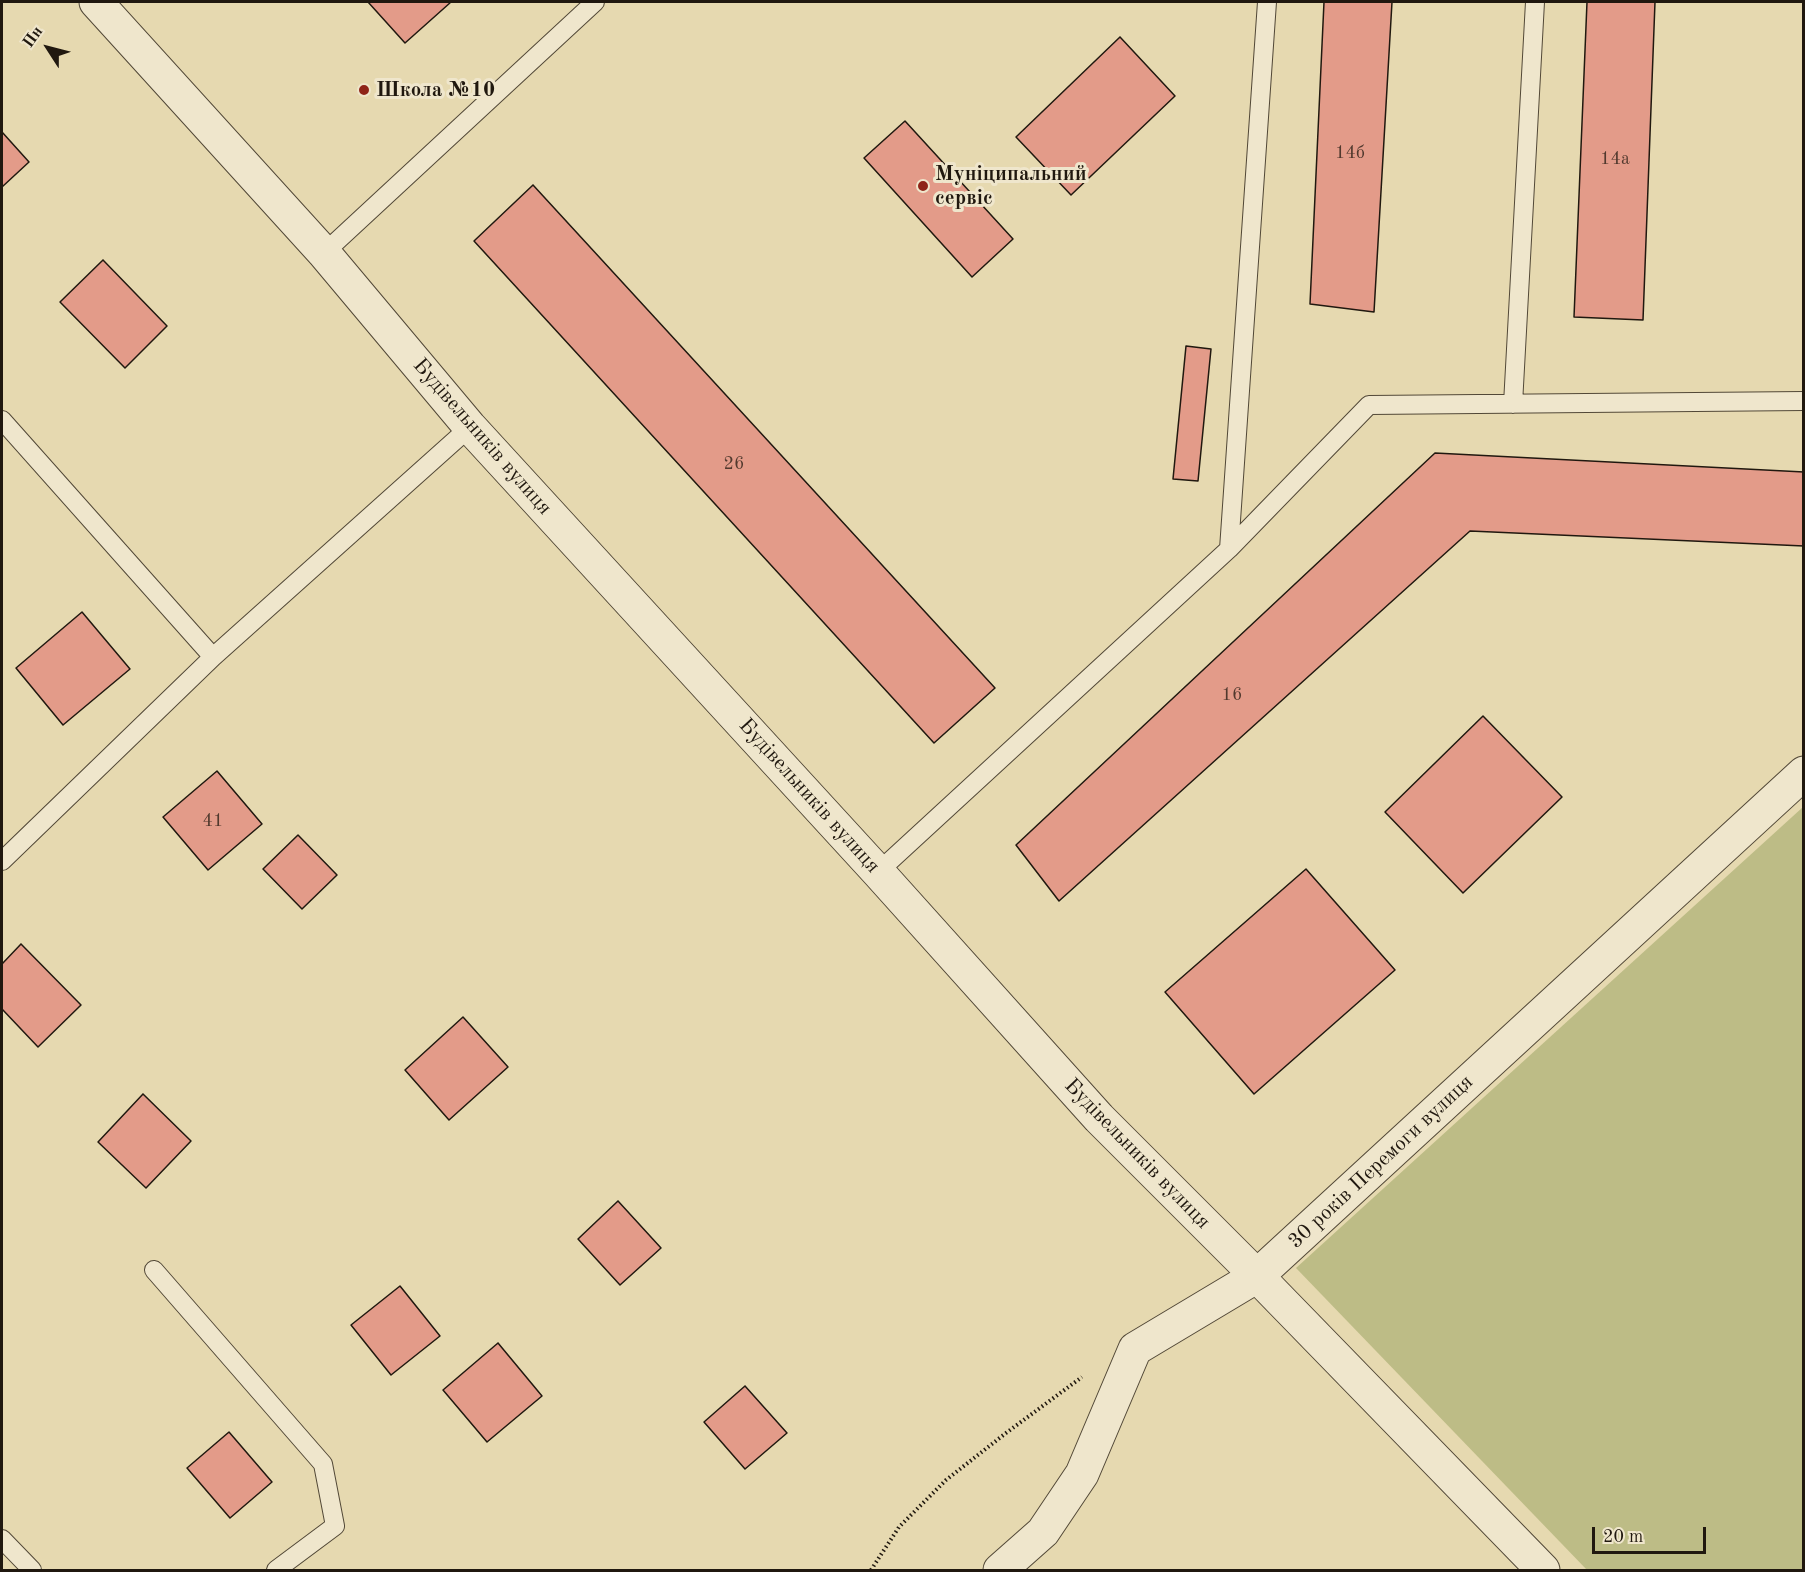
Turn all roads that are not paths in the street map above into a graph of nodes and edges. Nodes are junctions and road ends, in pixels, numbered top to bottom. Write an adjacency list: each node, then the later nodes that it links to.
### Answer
1 (96, 2): 5 (street, Будівельників вулиця)
2 (595, 2): 5 (lane)
3 (1267, 2): 10 (lane)
4 (1535, 2): 7 (lane)
5 (324, 253): 9 (street, Будівельників вулиця)
6 (1803, 401): 7 (lane)
7 (1513, 404): 10 (lane)
8 (2, 420): 11 (lane)
9 (470, 427): 11 (lane); 14 (street, Будівельників вулиця)
10 (1229, 549): 14 (lane)
11 (213, 657): 13 (lane)
12 (1803, 773): 16 (street, 30 років Перемоги вулиця)
13 (2, 861)
14 (878, 872): 16 (street, Будівельників вулиця)
15 (154, 1270): 19 (lane)
16 (1257, 1276): 20 (street, 30 років Перемоги вулиця); 21 (street, Будівельників вулиця)
17 (2, 1539): 18 (lane)
18 (32, 1570)
19 (276, 1570)
20 (1000, 1570)
21 (1543, 1570)

